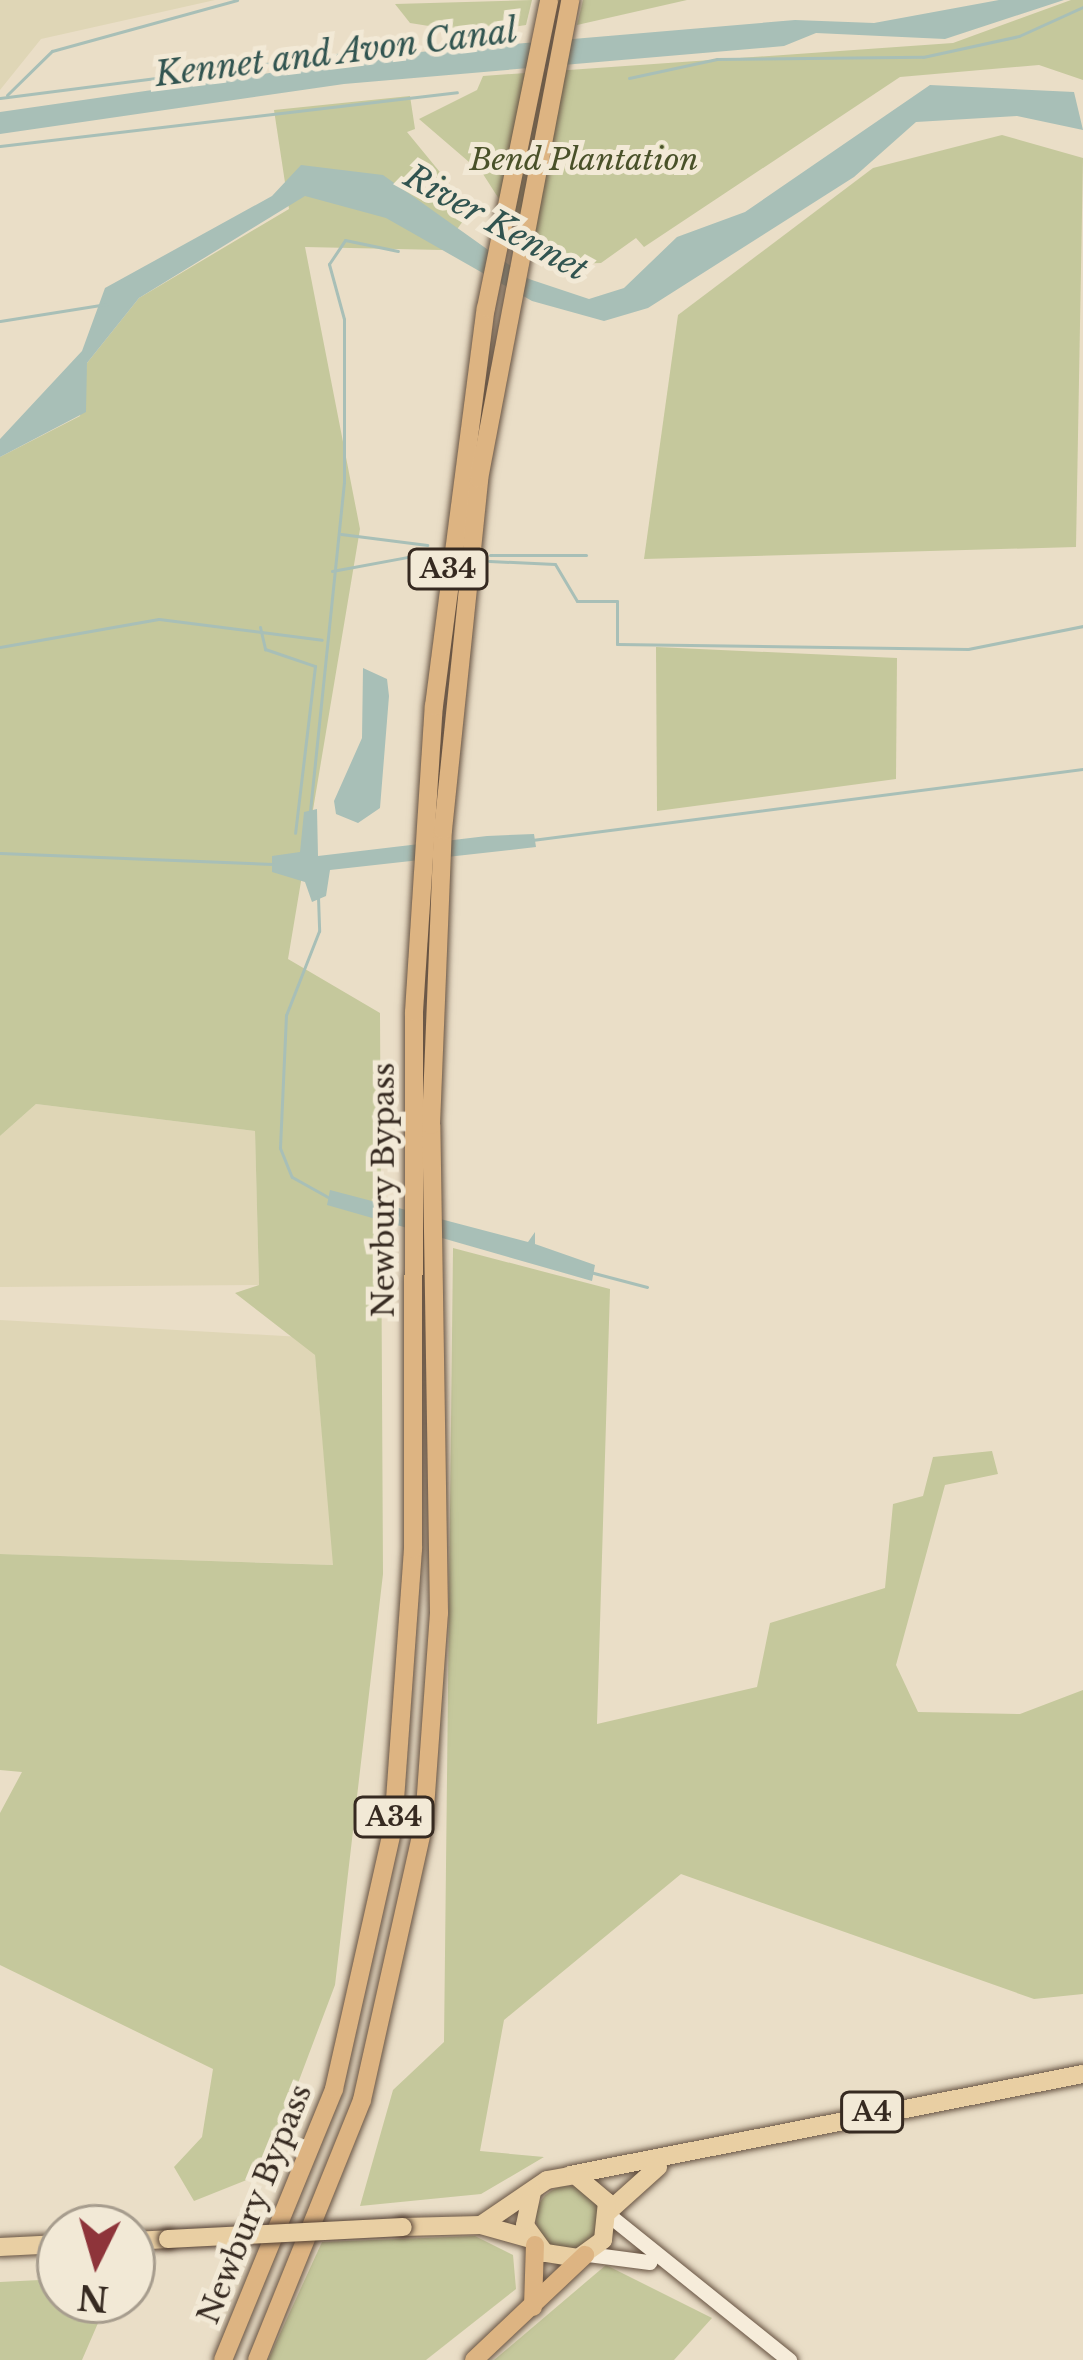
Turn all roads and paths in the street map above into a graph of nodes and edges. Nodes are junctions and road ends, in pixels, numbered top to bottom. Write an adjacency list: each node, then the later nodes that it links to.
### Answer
1 (549, 0): 3 (highway, Newbury Bypass / A34)
2 (570, 0): 3 (highway, Newbury Bypass / A34)
3 (553, 27): 4 (highway, Newbury Bypass / A34)
4 (541, 79): 5 (highway, Newbury Bypass / A34); 5 (highway, Newbury Bypass / A34)
5 (433, 831): 6 (highway, Newbury Bypass / A34); 6 (highway, Newbury Bypass / A34)
6 (422, 1247): 20 (highway, Newbury Bypass / A34); 21 (highway, Newbury Bypass / A34)
7 (1083, 2074): 8 (main road, A4)
8 (667, 2162): 9 (main road, A4); 11 (main road, A4)
9 (570, 2175): 10 (main road); 11 (main road)
10 (532, 2193): 12 (main road); 14 (main road)
11 (609, 2213): 17 (main road); 18 (main road)
12 (481, 2224): 13 (main road, bridge); 14 (main road)
13 (156, 2240)
14 (533, 2242): 17 (main road); 19 (highway)
15 (36, 2245): 16 (main road)
16 (0, 2247)
17 (586, 2254): 18 (main road); 19 (highway)
18 (663, 2267): 23 (main road)
19 (533, 2306): 22 (highway)
20 (223, 2360)
21 (256, 2360)
22 (474, 2360)
23 (789, 2360)

